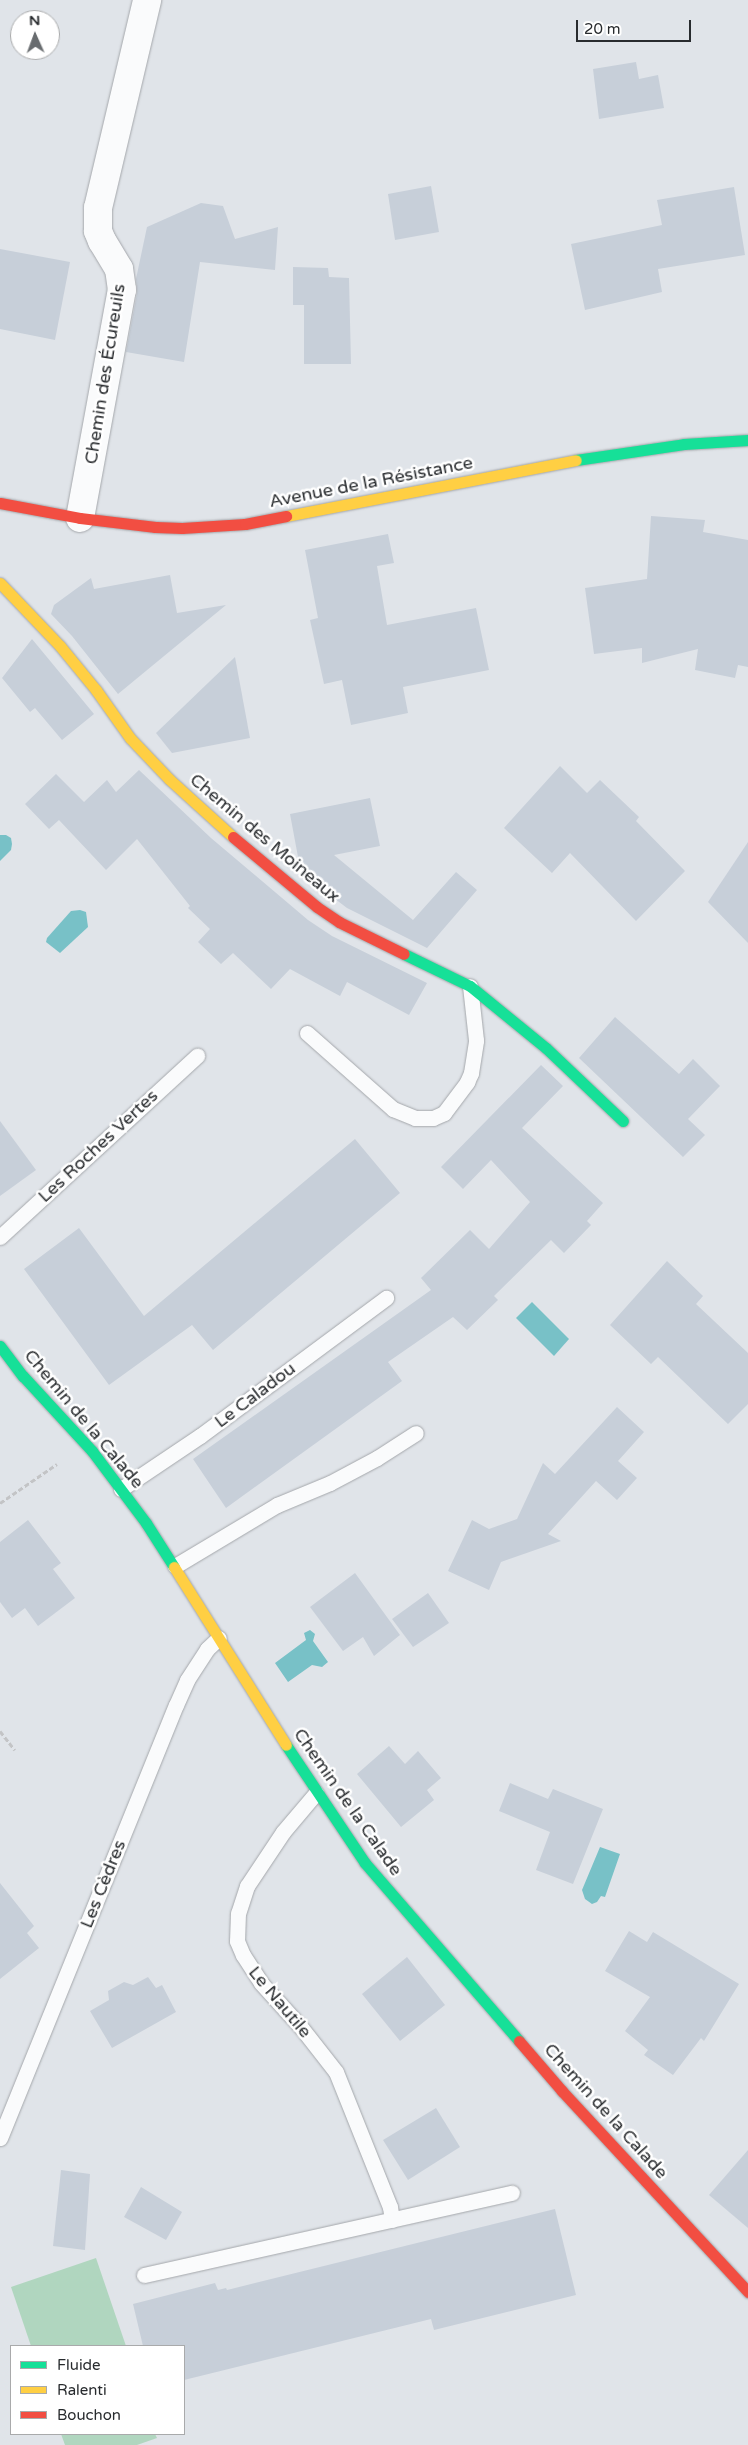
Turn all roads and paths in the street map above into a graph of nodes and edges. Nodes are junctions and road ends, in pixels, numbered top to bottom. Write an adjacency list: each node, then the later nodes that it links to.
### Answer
1 (147, 0): 4 (street, Chemin des Écureuils)
2 (748, 440): 4 (street, Avenue de la Résistance)
3 (0, 503): 4 (street, Avenue de la Résistance)
4 (80, 518)
5 (0, 583): 6 (street, Chemin des Moineaux)
6 (470, 986): 7 (lane); 9 (street, Chemin des Moineaux)
7 (307, 1033)
8 (197, 1056): 10 (lane, Les Roches Vertes)
9 (623, 1121)
10 (0, 1236)
11 (386, 1298): 15 (lane, Le Caladou)
12 (0, 1346): 14 (street, Chemin de la Calade)
13 (416, 1433): 17 (lane)
14 (86, 1443): 15 (street, Chemin de la Calade); 16 (path)
15 (122, 1489): 17 (street, Chemin de la Calade)
16 (0, 1504)
17 (175, 1566): 18 (street, Chemin de la Calade)
18 (219, 1638): 21 (street, Chemin de la Calade); 22 (lane, Les Cèdres)
19 (0, 1731): 20 (path)
20 (15, 1750)
21 (316, 1793): 24 (lane, Le Nautile); 26 (street, Chemin de la Calade)
22 (0, 2138)
23 (512, 2193): 24 (lane)
24 (392, 2220): 25 (lane)
25 (144, 2275)
26 (748, 2292)

